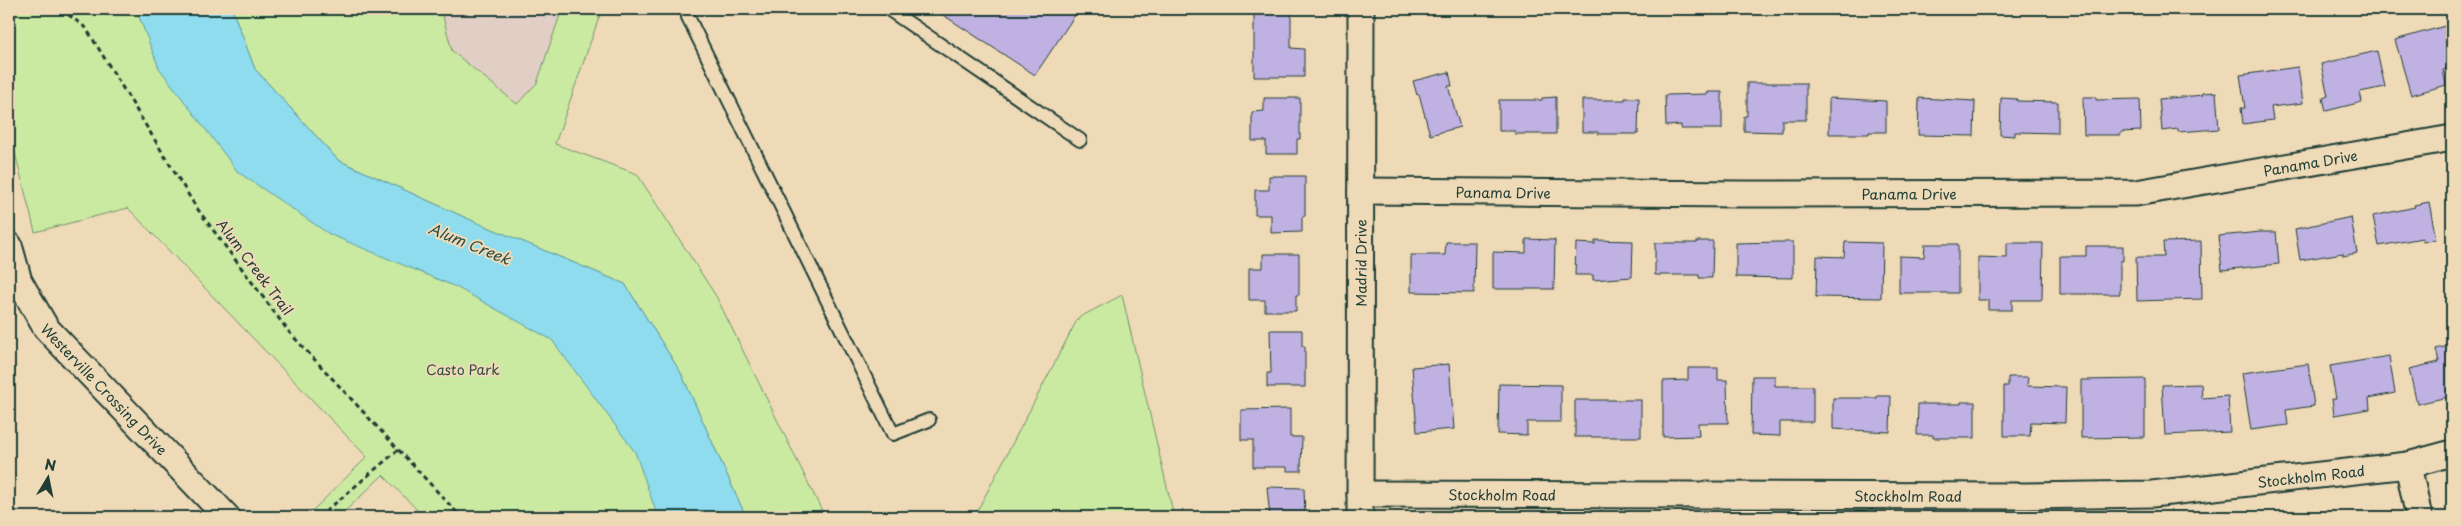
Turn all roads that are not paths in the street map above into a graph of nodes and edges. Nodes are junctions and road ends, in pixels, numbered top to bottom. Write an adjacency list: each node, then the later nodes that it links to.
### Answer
1 (888, 9): 5 (lane)
2 (1361, 9): 6 (street, Madrid Drive)
3 (688, 17): 8 (lane)
4 (2452, 138): 6 (street, Panama Drive)
5 (1080, 140)
6 (1361, 190): 11 (street, Madrid Drive)
7 (9, 245): 12 (street, Westerville Crossing Drive)
8 (929, 420)
9 (2452, 453): 10 (street, Stockholm Road)
10 (2408, 466): 11 (street, Stockholm Road); 13 (street)
11 (1360, 505)
12 (228, 517)
13 (2419, 517)

